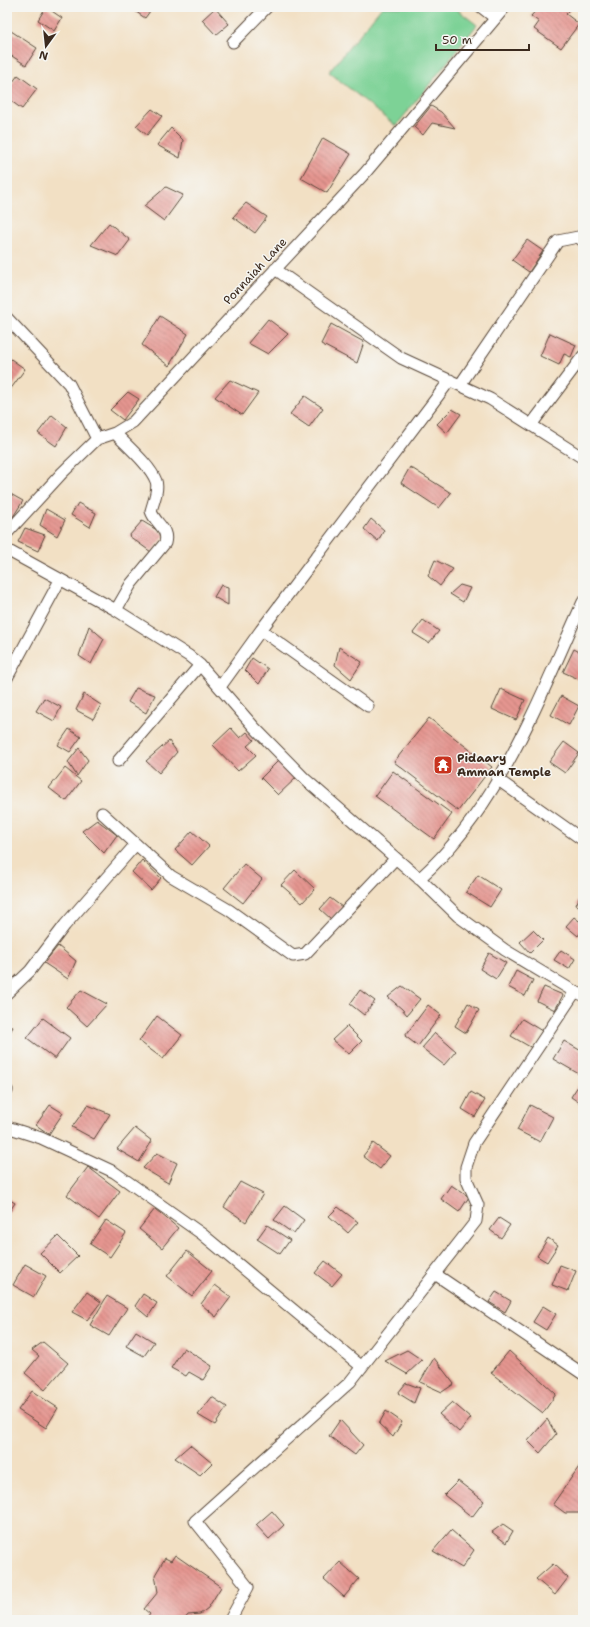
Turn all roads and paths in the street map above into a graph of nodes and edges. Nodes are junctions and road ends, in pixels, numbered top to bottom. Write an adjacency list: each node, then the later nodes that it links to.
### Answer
1 (267, 7): 5 (street)
2 (481, 7): 4 (street)
3 (505, 7): 4 (street, Ponnaiah Lane)
4 (495, 18): 7 (street, Ponnaiah Lane)
5 (233, 42)
6 (583, 241): 10 (street)
7 (275, 268): 10 (street); 12 (street, Ponnaiah Lane)
8 (7, 318): 13 (street)
9 (583, 356): 11 (street)
10 (455, 382): 11 (street); 20 (street)
11 (531, 426): 14 (street)
12 (115, 433): 13 (street, Ponnaiah Lane); 19 (street)
13 (97, 439): 15 (street, Ponnaiah Lane)
14 (583, 458)
15 (7, 533)
16 (7, 550): 17 (street)
17 (60, 580): 19 (street); 22 (street)
18 (583, 602): 26 (street)
19 (116, 610): 21 (street)
20 (261, 630): 23 (street); 24 (street)
21 (200, 665): 23 (street); 25 (street)
22 (7, 678)
23 (220, 687): 30 (street)
24 (368, 706)
25 (118, 761)
26 (497, 779): 28 (street); 31 (street)
27 (102, 813): 29 (street)
28 (583, 840)
29 (136, 844): 30 (street); 32 (street)
30 (395, 859): 31 (street)
31 (419, 879): 33 (street)
32 (7, 993)
33 (579, 994): 35 (street)
34 (7, 1127): 36 (street)
35 (435, 1274): 36 (street); 37 (street)
36 (362, 1367): 38 (street)
37 (583, 1374)
38 (230, 1620)

